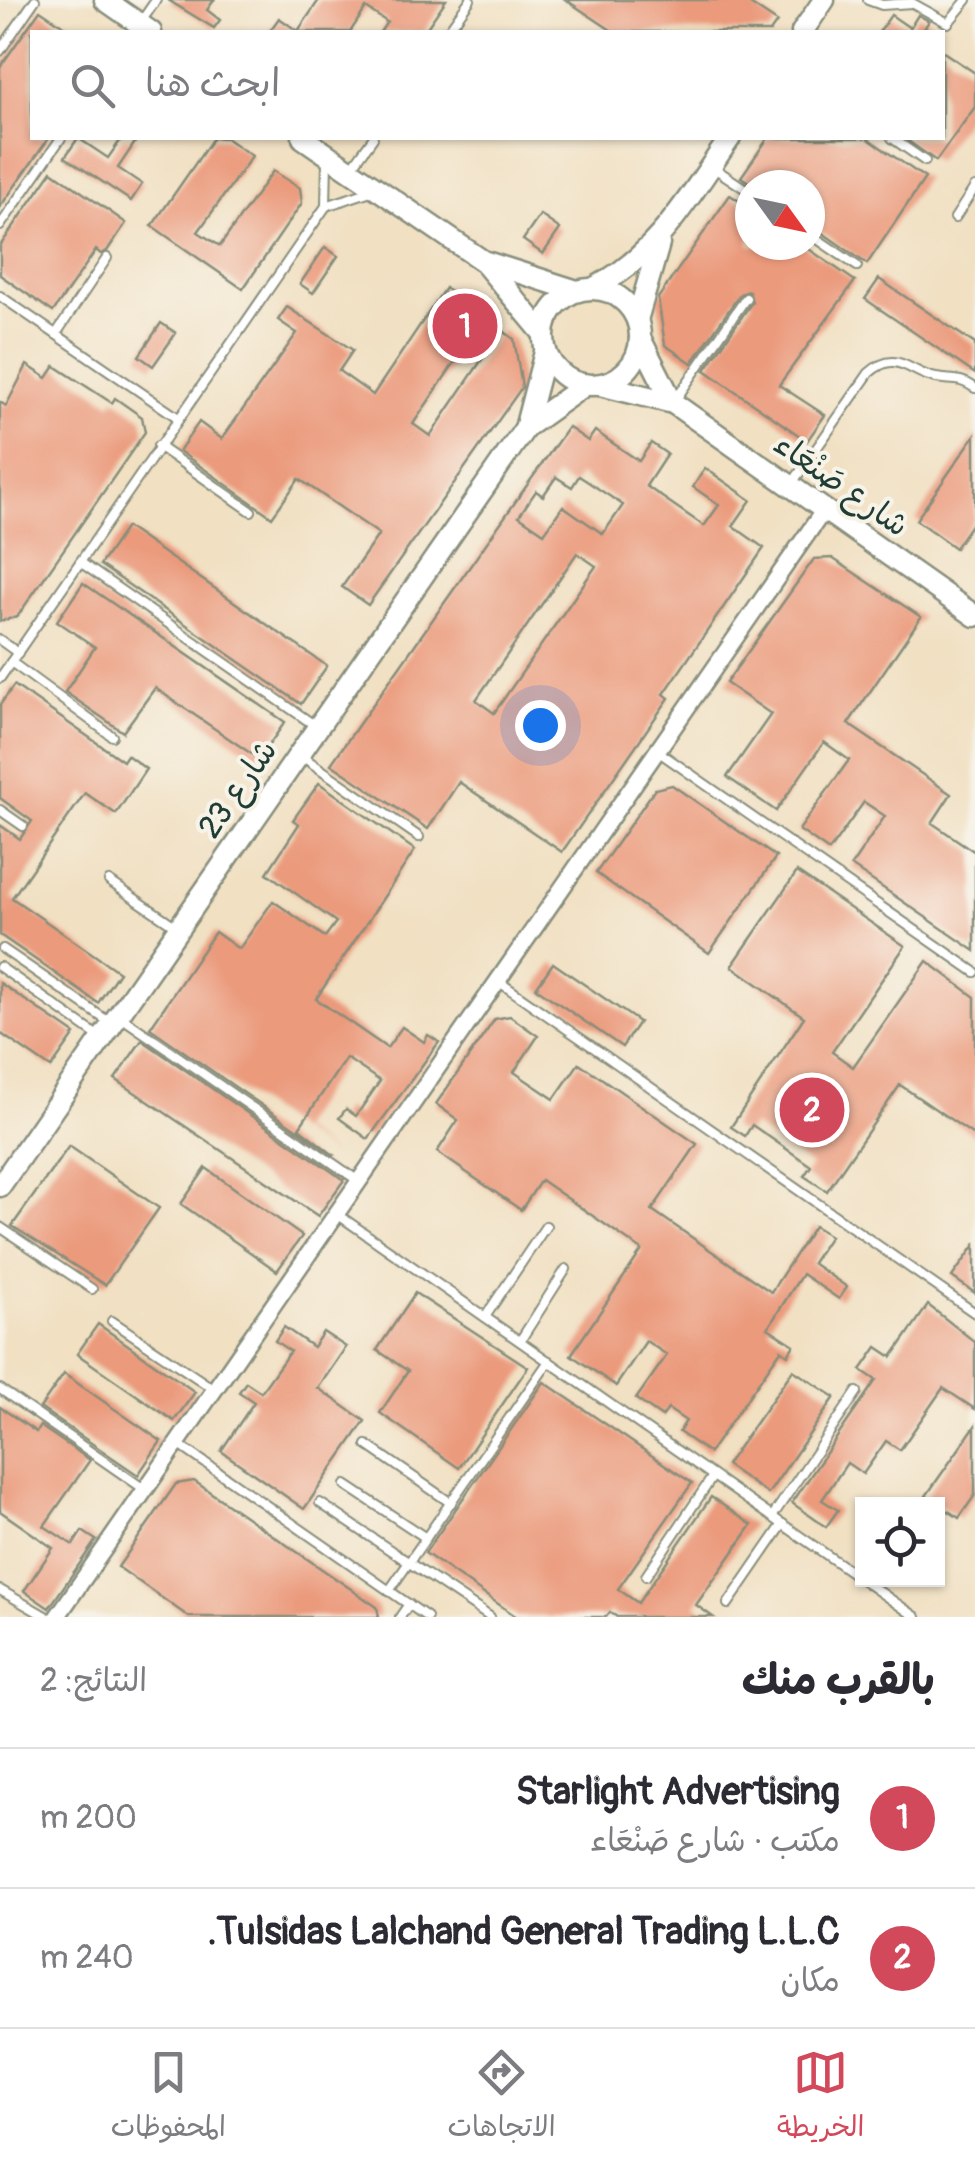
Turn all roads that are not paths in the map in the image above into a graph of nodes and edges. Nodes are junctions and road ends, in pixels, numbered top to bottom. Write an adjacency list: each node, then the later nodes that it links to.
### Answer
1 (35, 0): 12 (lane)
2 (104, 0): 9 (street)
3 (156, 0): 9 (lane)
4 (824, 0): 11 (street)
5 (868, 0): 8 (lane)
6 (968, 0): 8 (lane)
7 (467, 1): 10 (lane)
8 (918, 2)
9 (142, 30)
10 (448, 30)
11 (803, 30)
12 (0, 51)
13 (60, 140): 27 (lane)
14 (306, 140): 18 (street)
15 (372, 140): 21 (lane)
16 (729, 140): 20 (street)
17 (895, 140): 19 (lane)
18 (327, 154): 21 (street); 25 (lane)
19 (925, 161)
20 (711, 165): 22 (lane); 28 (street)
21 (350, 170): 24 (street)
22 (735, 182)
23 (975, 187): 26 (lane)
24 (378, 189): 25 (lane); 31 (street)
25 (326, 206): 42 (lane)
26 (955, 218)
27 (0, 226)
28 (661, 238): 33 (street); 36 (street)
29 (825, 244): 32 (lane)
30 (107, 258): 37 (lane)
31 (482, 261): 33 (street); 38 (street)
32 (857, 266)
33 (586, 290): 36 (street); 38 (street)
34 (0, 296): 37 (lane)
35 (746, 298): 41 (lane)
36 (638, 329): 39 (street); 41 (street, شارع صَنْعَاء)
37 (56, 334): 42 (lane)
38 (544, 342): 39 (street); 43 (street, شارع 23)
39 (593, 385): 41 (street, شارع صَنْعَاء); 43 (street, شارع 23)
40 (975, 388): 45 (lane)
41 (673, 403): 45 (street, شارع صَنْعَاء)
42 (177, 417): 44 (lane)
43 (526, 427): 54 (street, شارع 23)
44 (158, 446): 47 (lane); 48 (lane)
45 (790, 486): 46 (street, شارع صَنْعَاء)
46 (824, 510): 49 (street, شارع صَنْعَاء); 56 (street)
47 (251, 512)
48 (80, 562): 51 (lane); 54 (lane)
49 (975, 616)
50 (0, 640): 51 (lane)
51 (18, 652): 52 (lane)
52 (11, 662): 53 (lane); 55 (lane)
53 (0, 678)
54 (318, 728): 57 (street, شارع 23)
55 (112, 736)
56 (657, 751): 65 (lane); 66 (street)
57 (299, 754): 60 (lane); 62 (street, شارع 23)
58 (0, 810): 59 (lane)
59 (22, 826)
60 (419, 836)
61 (110, 881): 62 (lane)
62 (179, 928): 67 (street, شارع 23)
63 (3, 949): 67 (lane)
64 (0, 967): 67 (lane)
65 (975, 972)
66 (498, 981): 68 (street); 75 (lane)
67 (111, 1026): 68 (lane); 69 (street, شارع 23)
68 (360, 1182): 70 (street)
69 (0, 1186)
70 (337, 1214): 76 (lane); 81 (street)
71 (546, 1226): 76 (lane)
72 (0, 1227): 74 (lane)
73 (566, 1270): 78 (lane)
74 (92, 1289)
75 (975, 1313)
76 (485, 1317): 78 (lane)
77 (112, 1321): 81 (lane)
78 (520, 1341): 79 (lane)
79 (549, 1362): 85 (lane); 89 (lane)
80 (0, 1389): 87 (lane)
81 (216, 1390): 83 (street)
82 (858, 1392): 90 (lane)
83 (178, 1444): 87 (street); 96 (lane)
84 (368, 1445): 89 (lane)
85 (714, 1476): 90 (lane); 94 (lane)
86 (346, 1484): 92 (lane)
87 (147, 1491): 100 (street)
88 (320, 1502): 93 (lane)
89 (450, 1502): 92 (lane)
90 (772, 1517): 91 (lane)
91 (783, 1524): 98 (lane); 104 (lane)
92 (426, 1538): 93 (lane)
93 (409, 1562): 96 (lane); 103 (lane)
94 (646, 1576)
95 (0, 1590): 99 (lane)
96 (389, 1591): 97 (lane)
97 (408, 1604): 101 (lane); 102 (lane)
98 (728, 1604)
99 (48, 1617)
100 (57, 1617)
101 (400, 1617)
102 (427, 1617)
103 (490, 1617)
104 (916, 1617)

